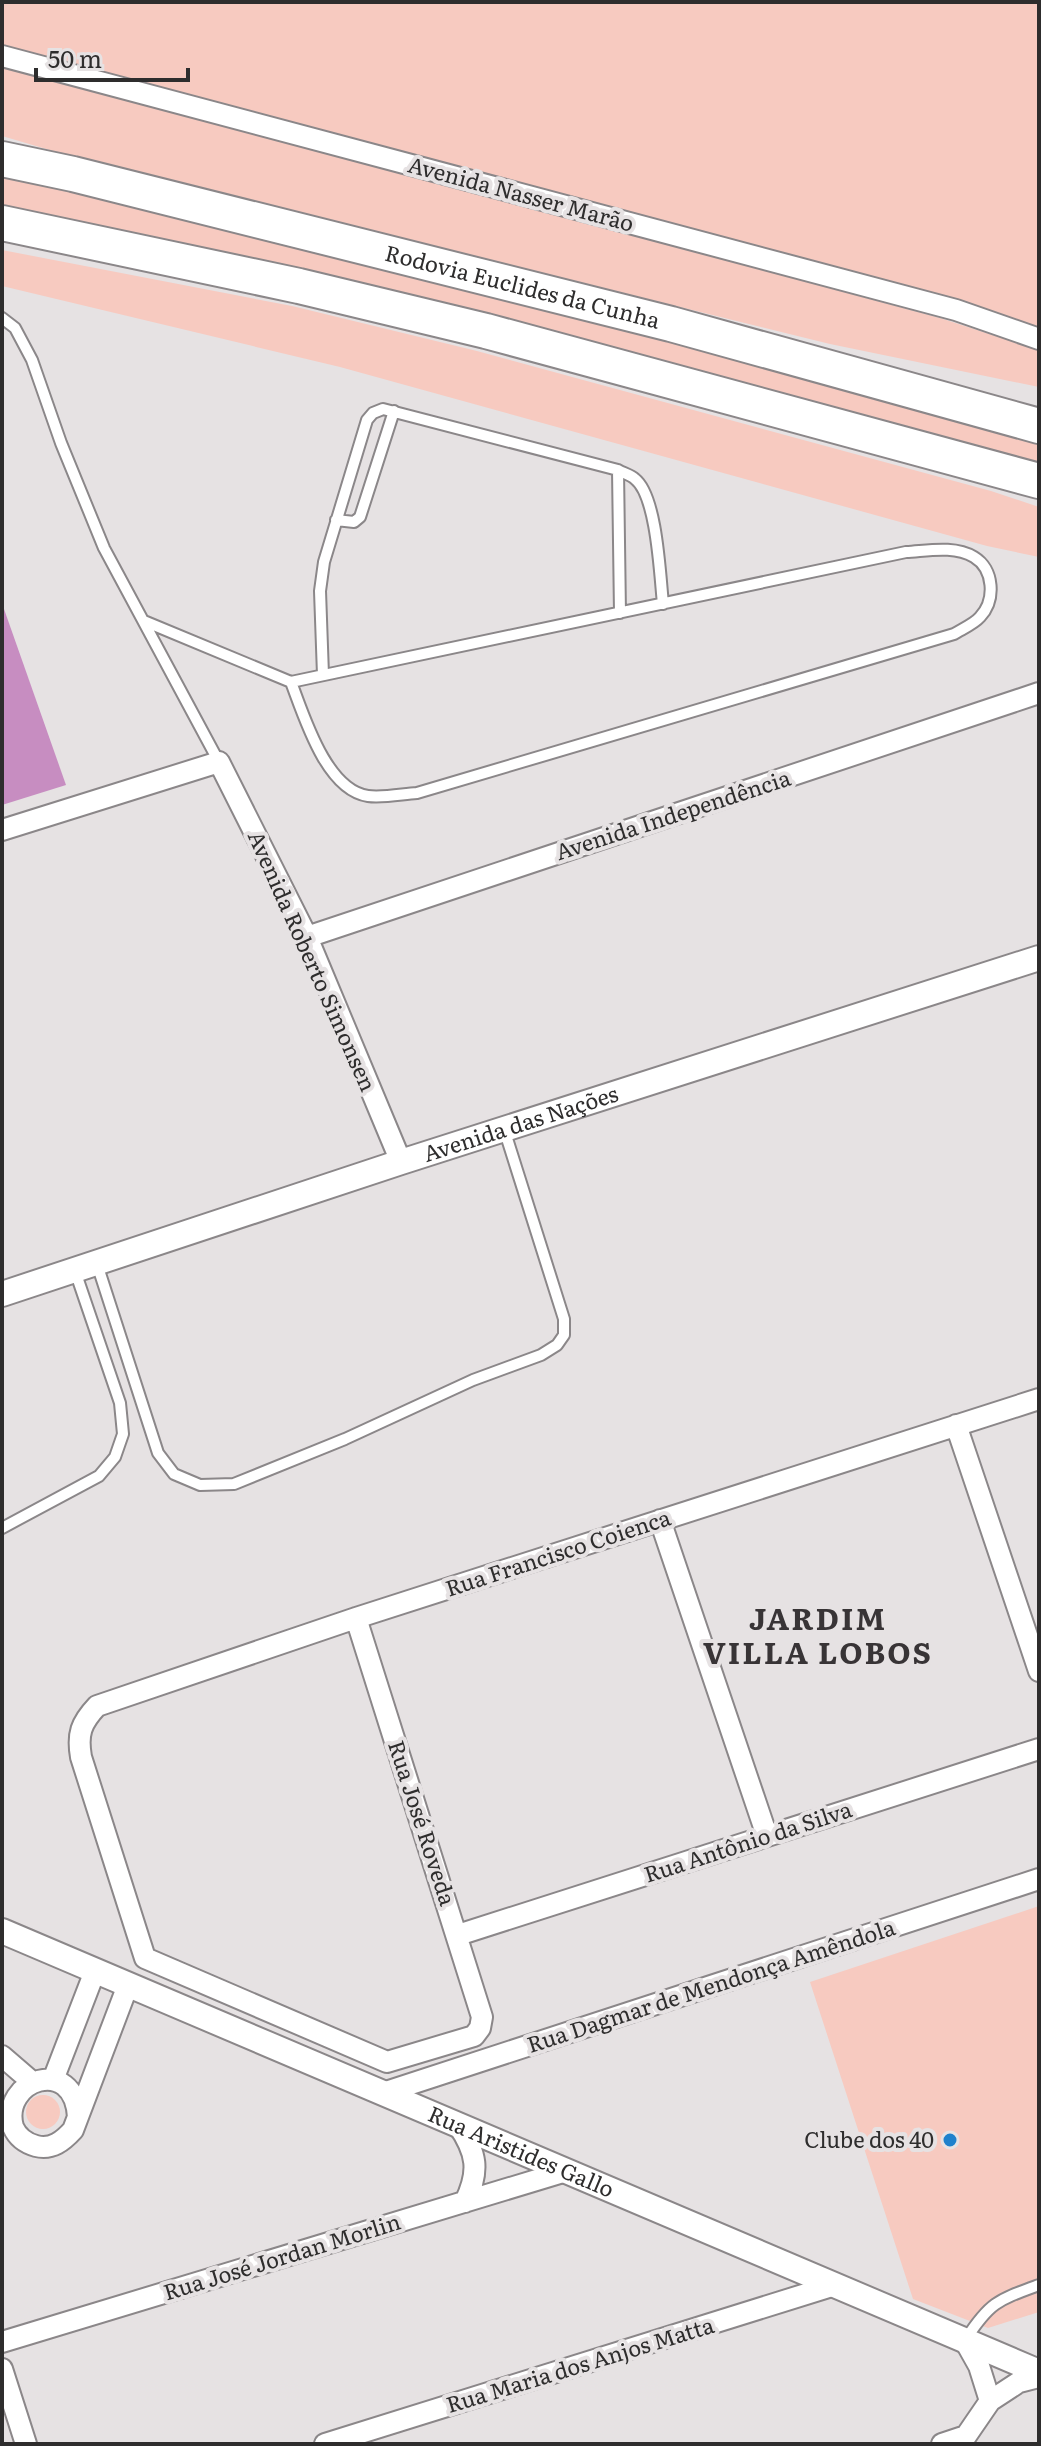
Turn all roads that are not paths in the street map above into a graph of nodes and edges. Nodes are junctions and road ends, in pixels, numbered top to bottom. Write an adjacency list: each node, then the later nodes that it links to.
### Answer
1 (2, 56): 9 (street, Avenida Nasser Marão)
2 (2, 153): 4 (highway)
3 (2, 159): 4 (highway, Rodovia Euclides da Cunha)
4 (73, 174): 10 (highway, Rodovia Euclides da Cunha)
5 (2, 223): 7 (highway)
6 (2, 243): 7 (highway)
7 (299, 286): 15 (highway)
8 (2, 318): 21 (lane)
9 (1039, 339)
10 (828, 368): 11 (highway); 13 (highway, Rodovia Euclides da Cunha)
11 (1039, 403)
12 (394, 411): 14 (lane); 18 (lane); 18 (lane)
13 (1039, 426)
14 (618, 470): 19 (lane); 20 (lane)
15 (994, 470): 16 (highway); 17 (highway)
16 (1039, 481)
17 (1039, 492)
18 (336, 520): 22 (lane)
19 (663, 604): 20 (lane); 23 (lane)
20 (620, 613): 22 (lane)
21 (144, 621): 23 (lane); 25 (lane)
22 (323, 675): 23 (lane)
23 (291, 682)
24 (1039, 693): 27 (street, Avenida Independência)
25 (219, 762): 26 (street); 27 (street, Avenida Roberto Simonsen)
26 (2, 830)
27 (307, 937): 30 (street, Avenida Roberto Simonsen)
28 (1039, 958): 29 (street, Avenida das Nações)
29 (504, 1129): 30 (street, Avenida das Nações); 31 (lane)
30 (401, 1162): 31 (street, Avenida das Nações)
31 (86, 1266): 32 (street, Avenida das Nações); 36 (lane)
32 (2, 1294)
33 (1039, 1399): 34 (street, Rua Francisco Coienca)
34 (956, 1425): 35 (street, Rua Francisco Coienca); 38 (street)
35 (660, 1520): 37 (street, Rua Francisco Coienca); 41 (street)
36 (2, 1528)
37 (356, 1618): 44 (street, Rua José Roveda); 47 (street, Rua Francisco Coienca)
38 (1031, 1622): 39 (street)
39 (1039, 1671)
40 (1039, 1749): 41 (street, Rua Antônio da Silva)
41 (767, 1836): 44 (street, Rua Antônio da Silva)
42 (1039, 1879): 50 (street, Rua Dagmar de Mendonça Amêndola)
43 (2, 1931): 45 (street, Rua Aristides Gallo)
44 (458, 1935): 47 (street, Rua José Roveda)
45 (95, 1971): 46 (street, Rua Aristides Gallo); 49 (street)
46 (128, 1985): 50 (street, Rua Aristides Gallo); 51 (street)
47 (480, 2028)
48 (18, 2073): 49 (street); 53 (street)
49 (53, 2080): 51 (street)
50 (383, 2093): 52 (street, Rua Aristides Gallo)
51 (78, 2117): 53 (street)
52 (458, 2125): 54 (street, Rua Aristides Gallo); 57 (street)
53 (8, 2128)
54 (520, 2152): 55 (street, Rua Aristides Gallo); 56 (street)
55 (563, 2172): 56 (street, Rua José Jordan Morlin); 58 (street, Rua Aristides Gallo)
56 (504, 2189): 57 (street, Rua José Jordan Morlin)
57 (465, 2202): 61 (street, Rua José Jordan Morlin)
58 (835, 2285): 60 (street, Rua Aristides Gallo); 67 (street, Rua Maria dos Anjos Matta)
59 (1039, 2285): 60 (lane)
60 (965, 2341): 63 (street, Rua Aristides Gallo); 64 (street)
61 (2, 2342)
62 (2, 2369): 66 (street)
63 (1039, 2374): 64 (street)
64 (990, 2401): 65 (street)
65 (968, 2440): 68 (street)
66 (26, 2444)
67 (325, 2444)
68 (942, 2444)

